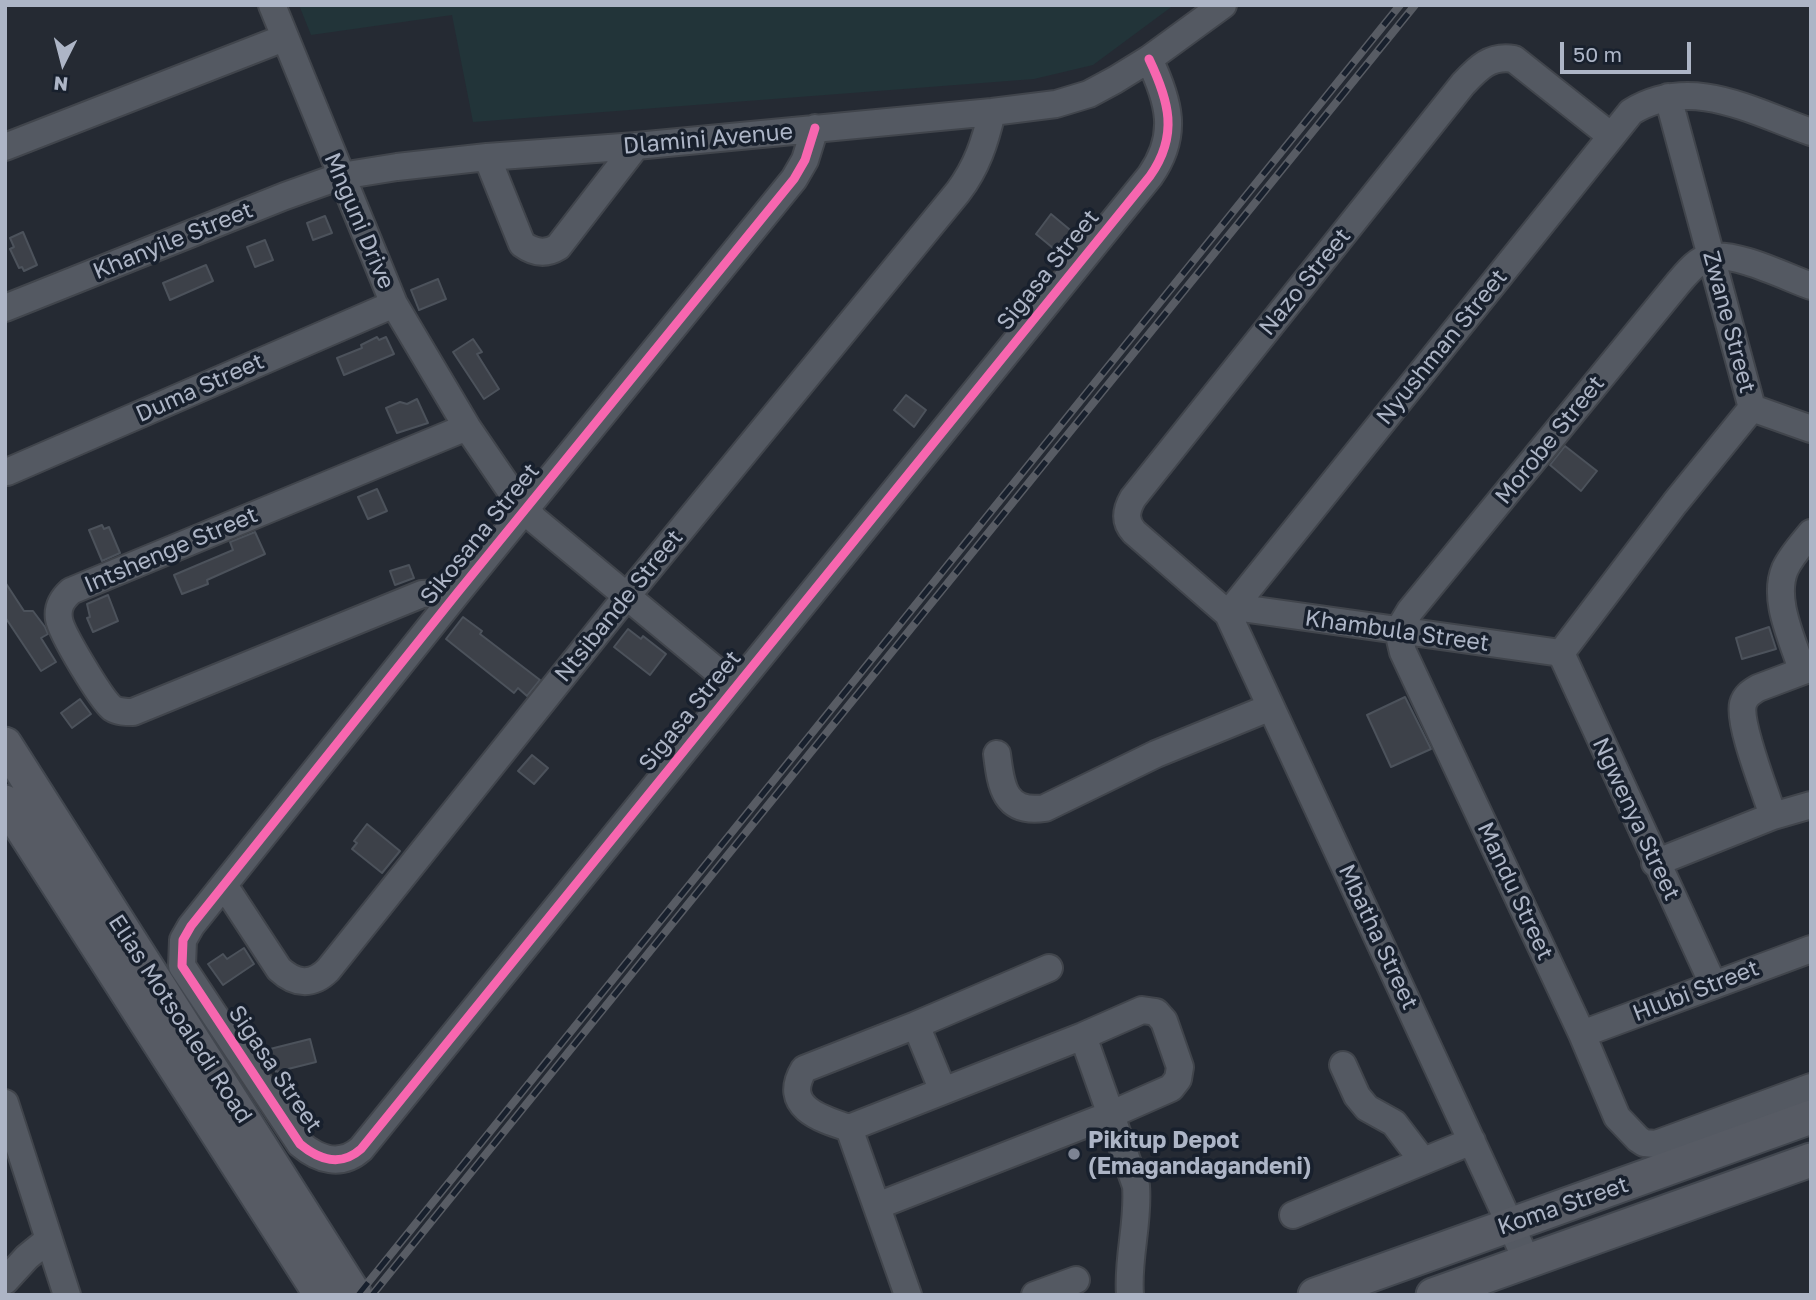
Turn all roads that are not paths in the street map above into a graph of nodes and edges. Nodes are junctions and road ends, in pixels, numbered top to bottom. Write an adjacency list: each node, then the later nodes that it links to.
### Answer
1 (272, 5): 3 (street, Mnguni Drive)
2 (1223, 5): 4 (street, Dlamini Avenue)
3 (284, 38): 11 (street); 13 (street, Mnguni Drive)
4 (1149, 59): 6 (street, Dlamini Avenue); 30 (street, Sigasa Street)
5 (1668, 97): 8 (street); 9 (street, Nyushman Street); 14 (street, Zwane Street)
6 (992, 113): 7 (street, Dlamini Avenue); 25 (street, Ntsibande Street)
7 (815, 128): 10 (street, Dlamini Avenue); 22 (street, Sikosana Street)
8 (1811, 132)
9 (1611, 136): 26 (street, Nyushman Street); 26 (street, Nazo Street)
10 (636, 146): 12 (street, Dlamini Avenue); 12 (street)
11 (5, 147)
12 (487, 157): 13 (street, Dlamini Avenue)
13 (341, 176): 16 (street, Mnguni Drive); 17 (street, Khanyile Street)
14 (1710, 257): 15 (street); 18 (street, Zwane Street); 27 (street, Morobe Street)
15 (1811, 286)
16 (394, 304): 19 (street, Mnguni Drive); 21 (street, Duma Street)
17 (5, 308)
18 (1752, 408): 20 (street); 28 (street, Zwane Street)
19 (467, 427): 22 (street, Mnguni Drive); 24 (street, Intshenge Street)
20 (1811, 429)
21 (7, 472)
22 (524, 510): 24 (street, Sikosana Street); 25 (street, Mnguni Drive)
23 (1811, 533): 29 (street)
24 (457, 592): 38 (street, Sikosana Street)
25 (626, 597): 30 (street, Mnguni Drive); 38 (street, Ntsibande Street)
26 (1231, 610): 27 (street, Khambula Street); 31 (street, Mbatha Street)
27 (1398, 631): 28 (street, Khambula Street); 44 (street, Mandu Street)
28 (1561, 653): 37 (street, Ngwenya Street)
29 (1806, 669): 36 (street)
30 (735, 686): 40 (street, Sigasa Street)
31 (1271, 707): 33 (street); 53 (street, Mbatha Street)
32 (5, 744): 59 (main road, Elias Motsoaledi Road)
33 (997, 754)
34 (5, 802): 59 (main road, Elias Motsoaledi Road)
35 (1811, 805): 36 (street)
36 (1773, 816): 37 (street)
37 (1656, 863): 42 (street, Ngwenya Street)
38 (225, 885): 40 (street, Sikosana Street)
39 (1811, 949): 42 (street, Hlubi Street)
40 (182, 966)
41 (1049, 968): 43 (street)
42 (1713, 984): 44 (street, Hlubi Street)
43 (916, 1025): 48 (street); 52 (street)
44 (1583, 1034): 47 (street, Mandu Street)
45 (1083, 1036): 48 (street); 50 (street); 50 (street)
46 (1343, 1065): 55 (street)
47 (1811, 1087)
48 (943, 1091): 52 (street)
49 (5, 1102): 60 (street)
50 (1112, 1114): 56 (street); 69 (street)
51 (1811, 1117): 58 (main road, Koma Street)
52 (849, 1128): 56 (street)
53 (1472, 1141): 55 (street); 58 (street, Mbatha Street)
54 (1811, 1160): 61 (main road, Koma Street)
55 (1423, 1161): 57 (street)
56 (877, 1206): 67 (street)
57 (1293, 1215)
58 (1511, 1223): 61 (street, Mbatha Street); 70 (main road, Koma Street)
59 (295, 1225): 65 (main road, Elias Motsoaledi Road); 66 (main road, Elias Motsoaledi Road)
60 (48, 1240): 63 (street); 64 (street)
61 (1527, 1261): 71 (main road, Koma Street)
62 (1076, 1280): 68 (street)
63 (5, 1281)
64 (67, 1295)
65 (321, 1295)
66 (355, 1295)
67 (908, 1295)
68 (1035, 1295)
69 (1130, 1295)
70 (1315, 1295)
71 (1433, 1295)

